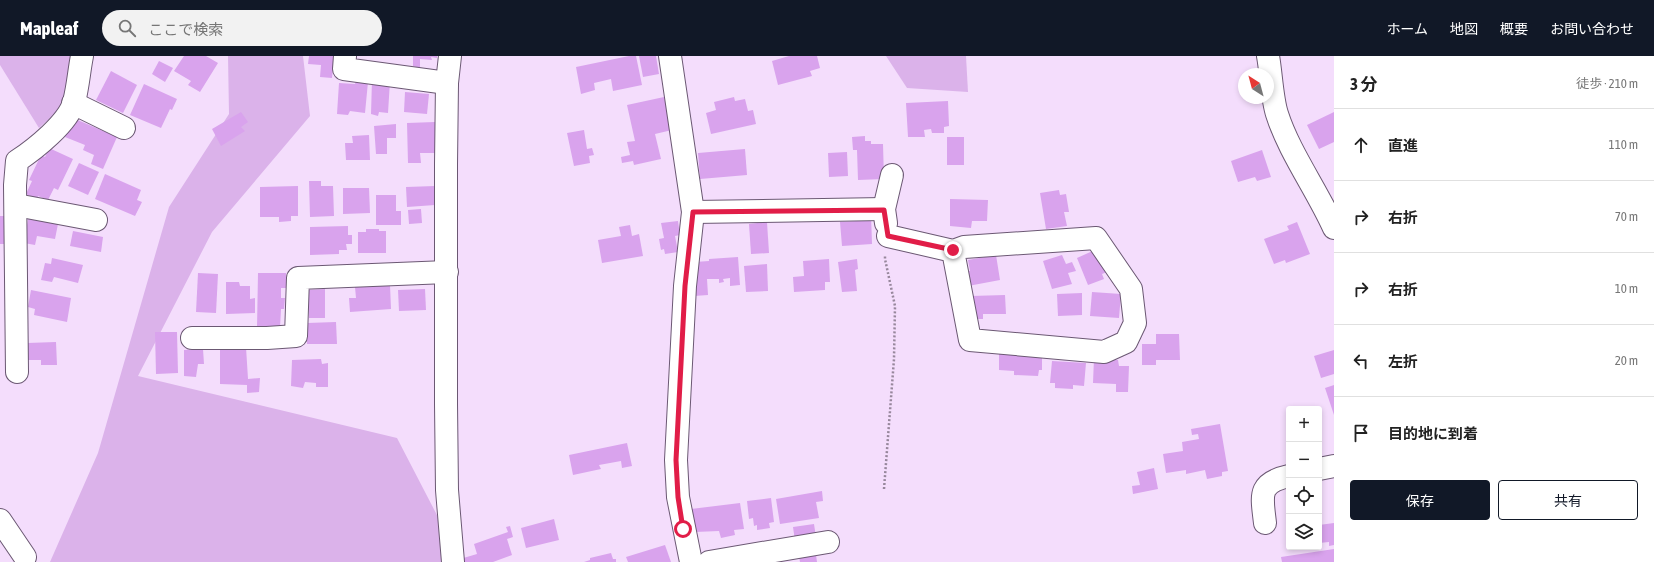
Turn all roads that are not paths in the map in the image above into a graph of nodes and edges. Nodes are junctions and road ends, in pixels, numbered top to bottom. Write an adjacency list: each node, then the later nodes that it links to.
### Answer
1 (82, 56): 7 (street)
2 (345, 56): 6 (street)
3 (450, 56): 6 (street)
4 (670, 56): 13 (street)
5 (1268, 56): 15 (street)
6 (447, 83): 17 (street)
7 (74, 103): 8 (street); 9 (street)
8 (124, 128)
9 (8, 160): 11 (street)
10 (892, 175): 12 (street)
11 (16, 205): 14 (street); 19 (street)
12 (884, 210): 13 (street); 16 (street)
13 (693, 212): 28 (street)
14 (96, 220)
15 (1334, 228)
16 (953, 250): 16 (street)
17 (447, 272): 18 (street); 27 (street)
18 (192, 338)
19 (17, 372)
20 (1334, 466): 21 (street)
21 (1322, 468)
22 (1286, 477): 24 (street)
23 (0, 520): 26 (street)
24 (1265, 523)
25 (828, 542): 29 (street)
26 (25, 557)
27 (453, 562)
28 (691, 562)
29 (709, 562)

